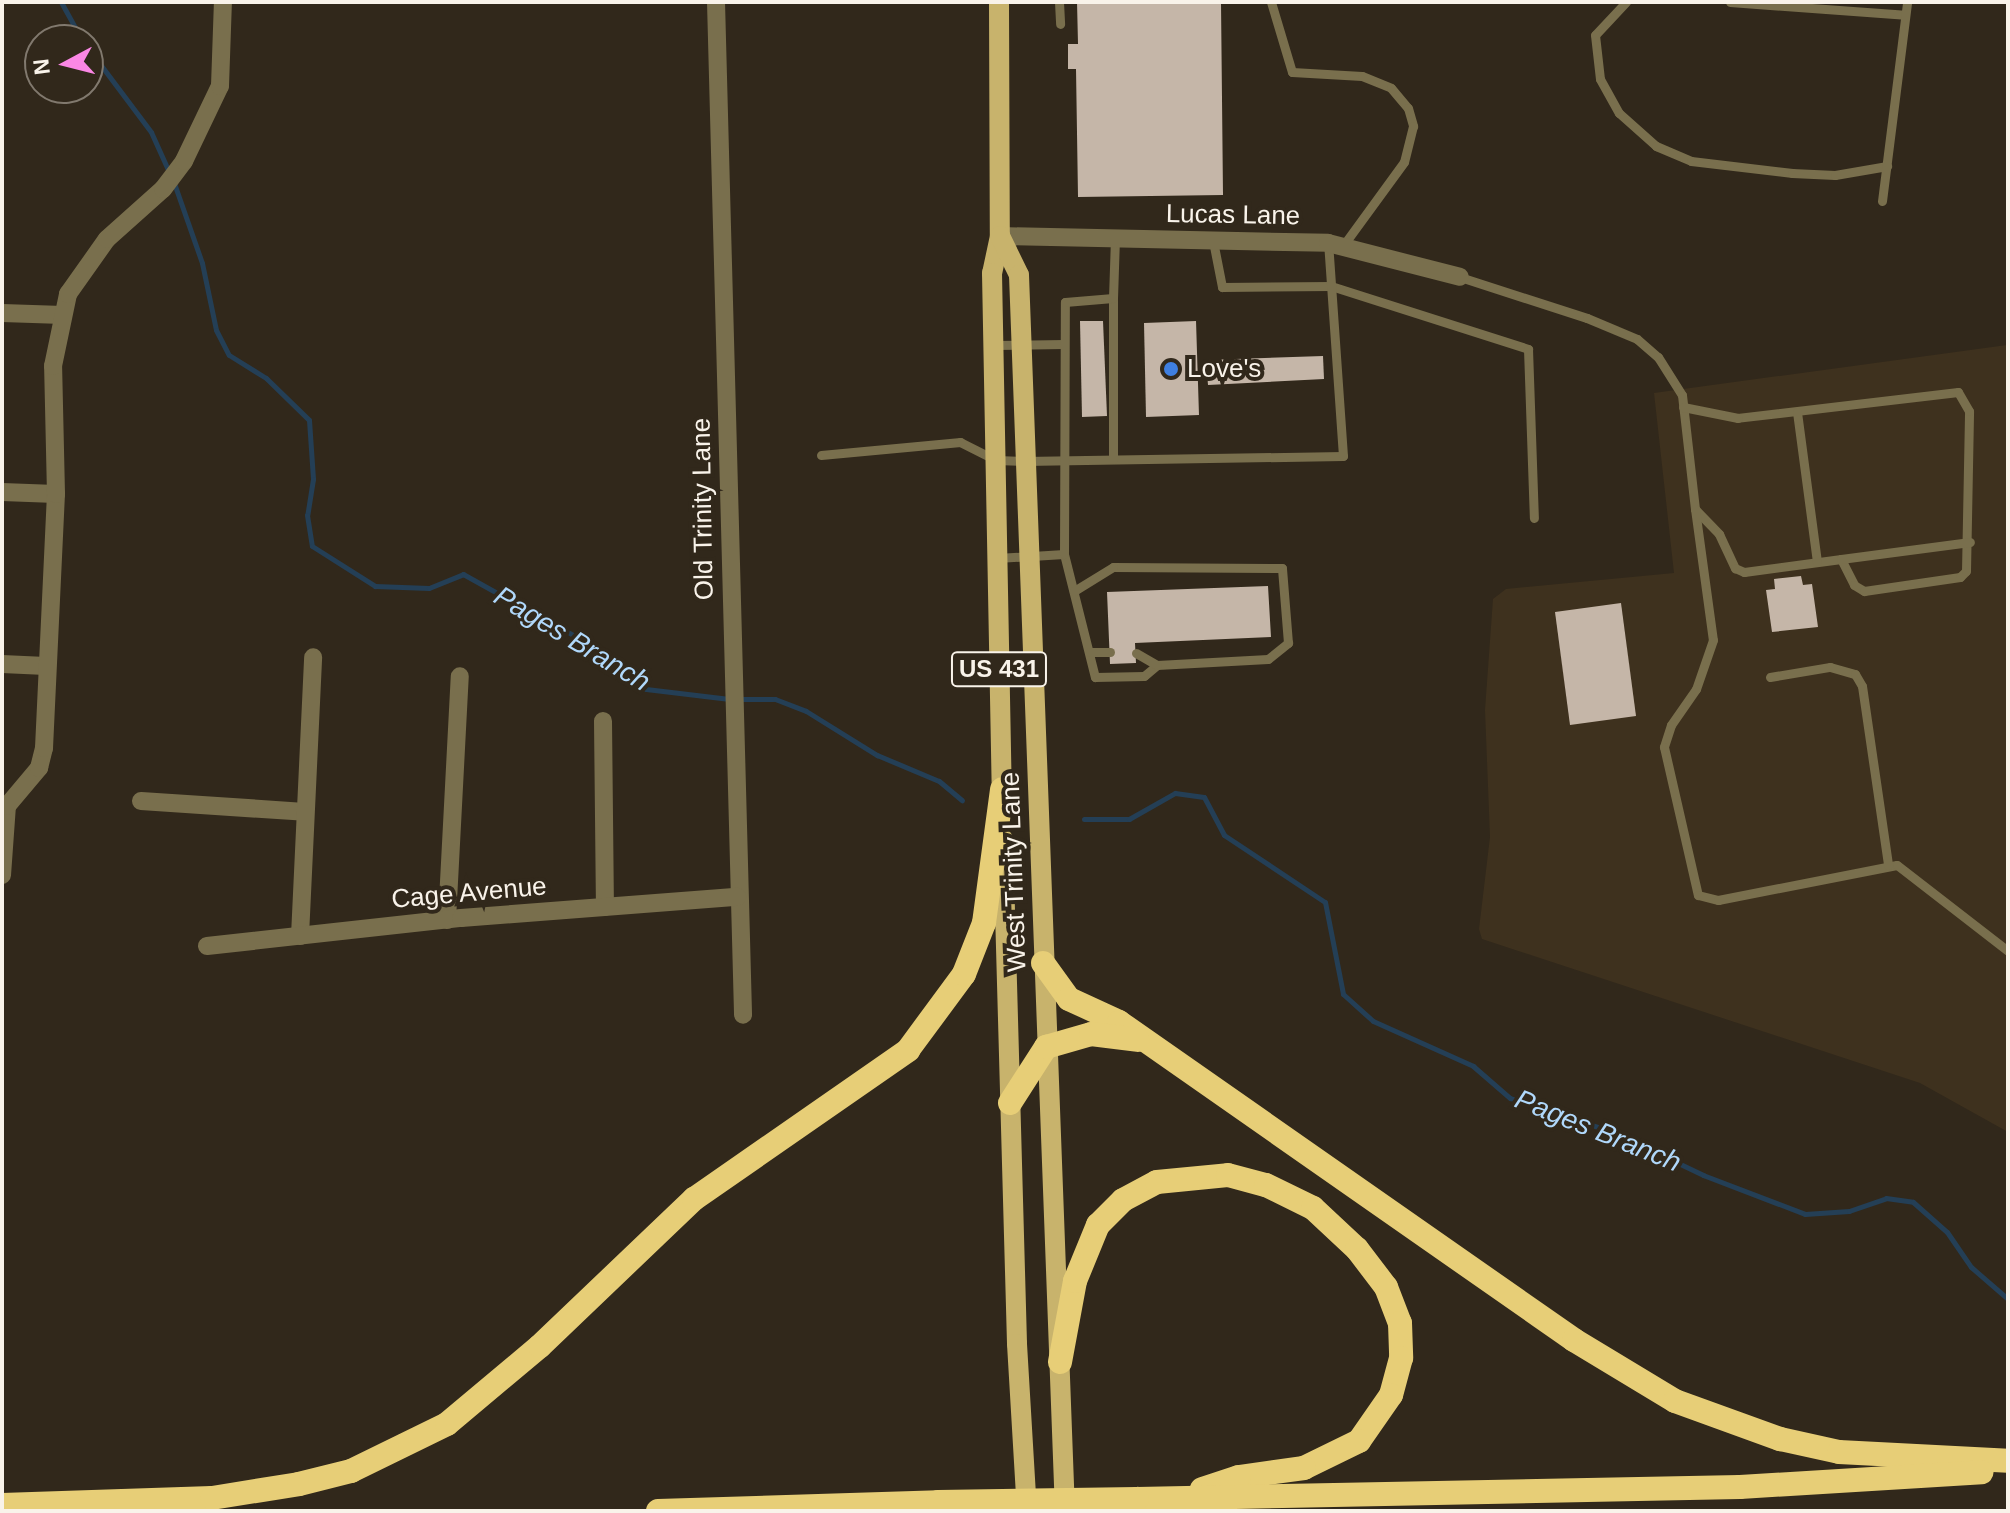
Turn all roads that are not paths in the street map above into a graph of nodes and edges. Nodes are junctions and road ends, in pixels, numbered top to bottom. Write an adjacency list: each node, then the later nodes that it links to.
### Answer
1 (223, 2): 21 (street)
2 (716, 2): 58 (street, Old Trinity Lane)
3 (999, 2): 13 (main road, West Trinity Lane / US 431)
4 (1059, 2): 10 (lane)
5 (1271, 2): 16 (lane)
6 (1626, 2): 11 (lane)
7 (1730, 2): 9 (lane)
8 (1907, 2): 9 (lane)
9 (1905, 15): 11 (lane)
10 (1060, 24)
11 (1887, 166): 12 (lane)
12 (1882, 201)
13 (1000, 236): 14 (street, Lucas Lane); 22 (main road, West Trinity Lane / US 431); 24 (main road, West Trinity Lane / US 431)
14 (1115, 239): 15 (street, Lucas Lane); 19 (lane)
15 (1213, 241): 16 (street, Lucas Lane); 18 (lane)
16 (1335, 245): 17 (street, Lucas Lane); 18 (lane)
17 (1460, 277): 25 (lane)
18 (1331, 286): 28 (lane); 35 (lane)
19 (1113, 298): 23 (lane); 28 (lane)
20 (2, 313): 21 (street)
21 (63, 315): 33 (street)
22 (1021, 344): 23 (lane); 24 (lane); 31 (main road, West Trinity Lane / US 431)
23 (1064, 344): 30 (lane)
24 (994, 345): 29 (main road, West Trinity Lane / US 431)
25 (1683, 407): 26 (lane); 34 (lane)
26 (1797, 412): 36 (lane); 41 (lane)
27 (821, 455): 29 (lane)
28 (1113, 459): 30 (lane)
29 (996, 460): 31 (lane); 39 (main road, West Trinity Lane / US 431)
30 (1064, 460): 31 (lane); 37 (lane)
31 (1024, 461): 38 (main road, West Trinity Lane / US 431)
32 (2, 492): 33 (street)
33 (56, 494): 49 (street)
34 (1695, 509): 41 (lane); 56 (lane)
35 (1534, 518)
36 (1970, 542): 40 (lane); 40 (lane)
37 (1064, 554): 38 (lane); 42 (lane)
38 (1028, 556): 39 (lane); 64 (main road, West Trinity Lane / US 431)
39 (997, 558): 53 (main road, West Trinity Lane / US 431)
40 (1841, 559): 41 (lane)
41 (1817, 562)
42 (1074, 591): 43 (lane); 48 (lane)
43 (1090, 652): 44 (lane); 48 (lane)
44 (1110, 652)
45 (1136, 653): 48 (lane)
46 (313, 657): 55 (street)
47 (2, 664): 49 (street)
48 (1157, 665)
49 (46, 666): 57 (street)
50 (460, 676): 60 (street)
51 (1770, 677): 56 (lane)
52 (603, 721): 59 (street)
53 (1002, 789): 68 (main road, West Trinity Lane / US 431); 73 (highway)
54 (141, 801): 55 (street)
55 (305, 812): 61 (street)
56 (1888, 865): 63 (lane)
57 (2, 875)
58 (737, 897): 59 (street, Cage Avenue); 65 (street, Old Trinity Lane)
59 (605, 907): 60 (street, Cage Avenue)
60 (447, 920): 61 (street, Cage Avenue)
61 (300, 936): 62 (street, Cage Avenue)
62 (207, 946)
63 (2008, 951)
64 (1043, 963): 66 (highway); 67 (main road, West Trinity Lane / US 431)
65 (743, 1015)
66 (1149, 1043): 67 (highway); 70 (highway)
67 (1046, 1047): 68 (highway); 69 (main road, West Trinity Lane / US 431)
68 (1010, 1103): 75 (main road, West Trinity Lane / US 431)
69 (1060, 1362): 72 (highway); 76 (main road, West Trinity Lane / US 431)
70 (2008, 1461)
71 (2008, 1469): 72 (highway)
72 (1178, 1496): 74 (highway, bridge)
73 (2, 1505)
74 (658, 1511)
75 (1027, 1511)
76 (1065, 1511)

